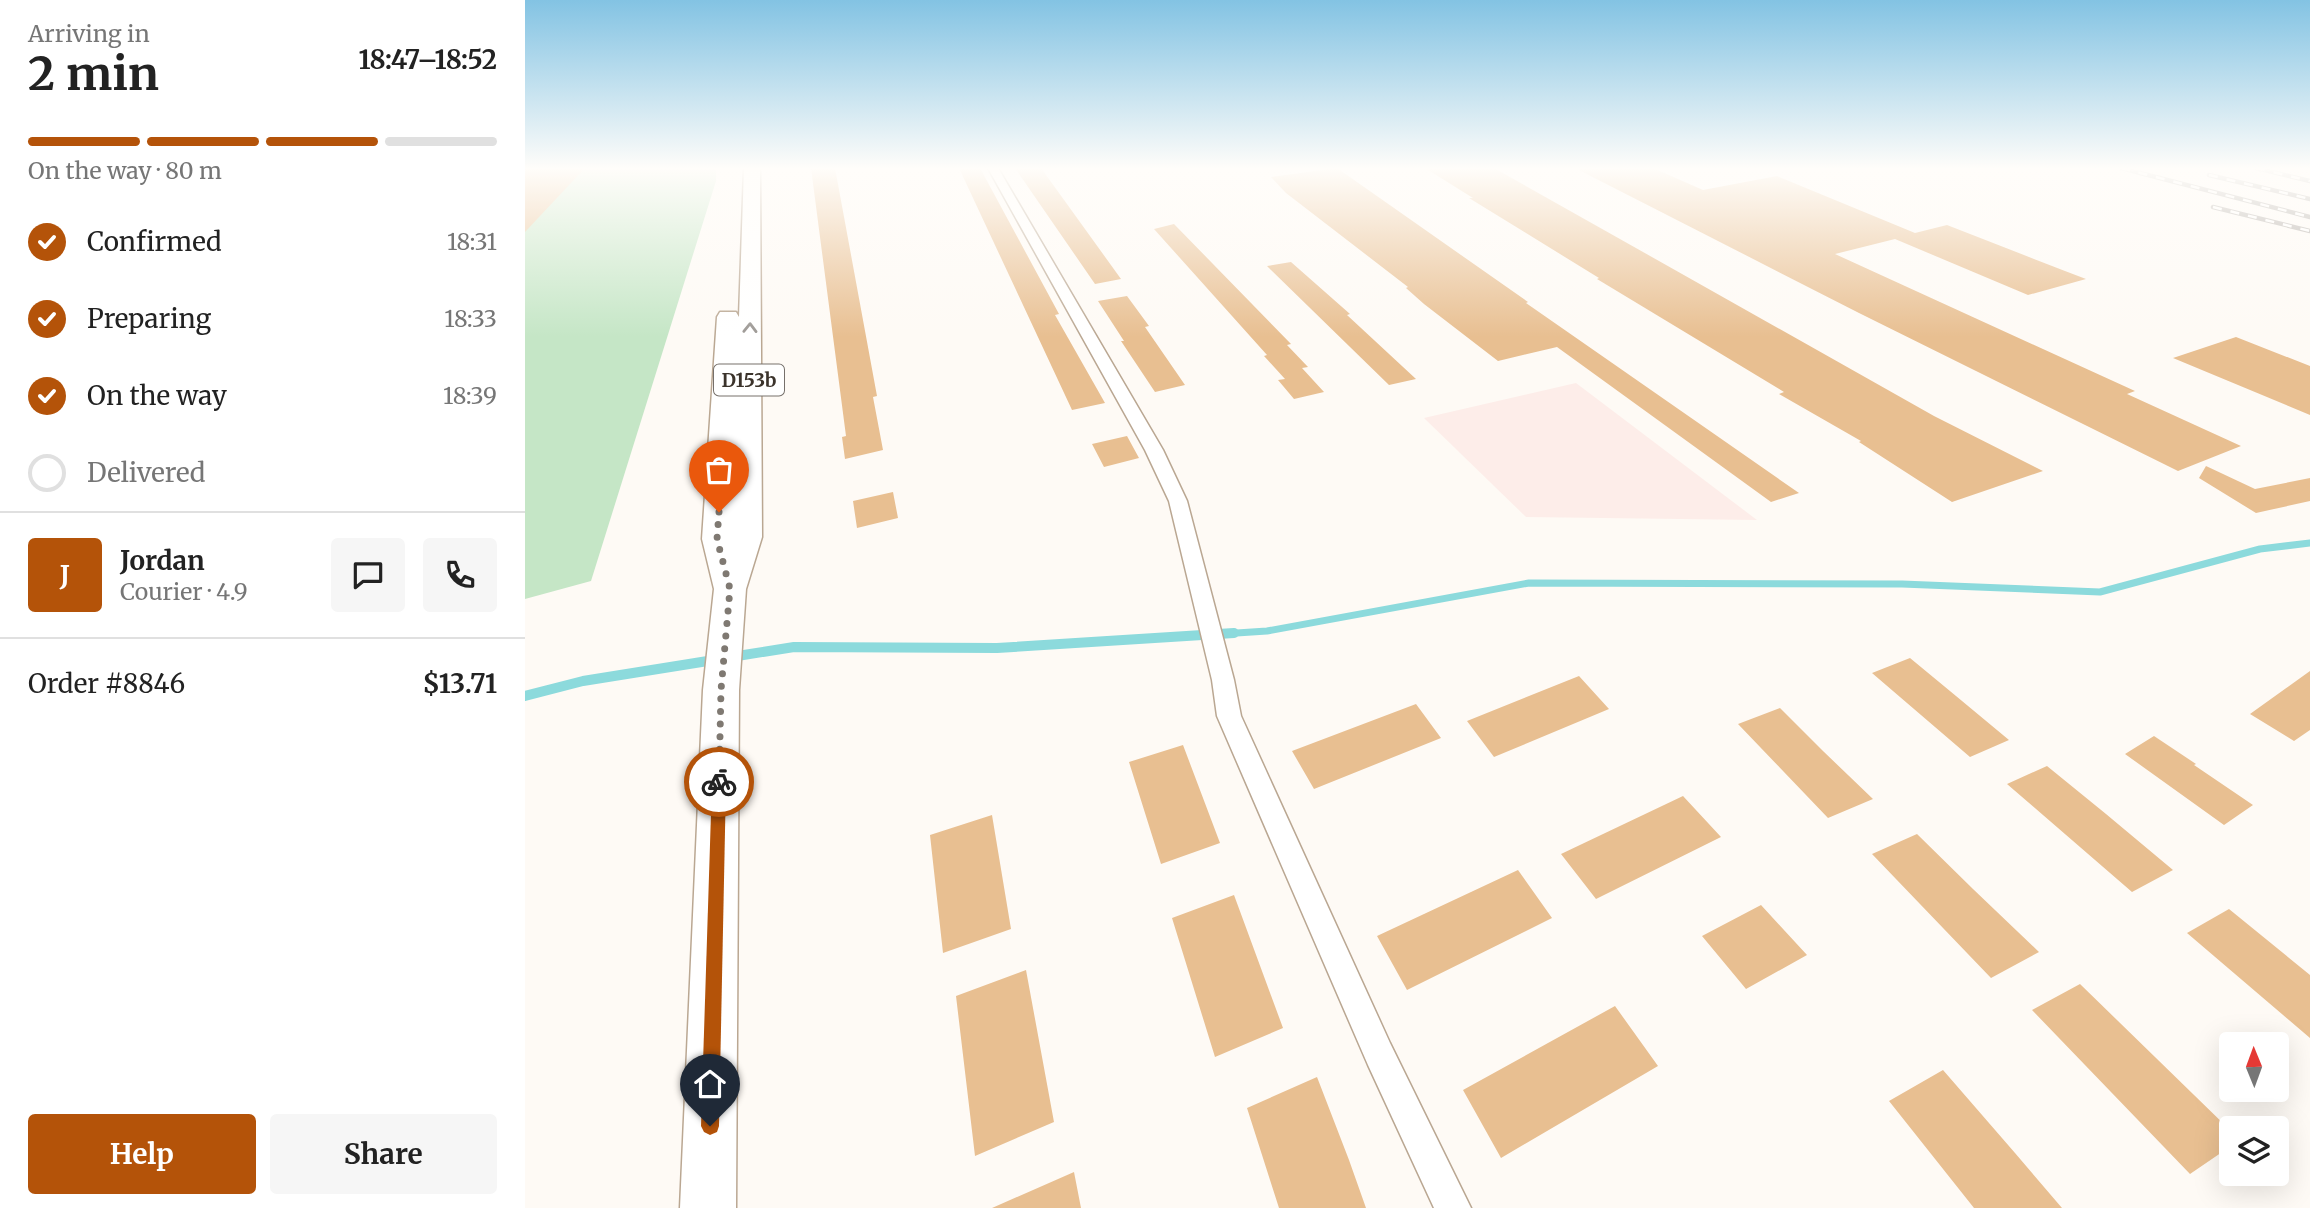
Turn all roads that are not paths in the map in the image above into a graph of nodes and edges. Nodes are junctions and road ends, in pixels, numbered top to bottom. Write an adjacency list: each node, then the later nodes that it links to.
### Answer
1 (733, 224): 4 (main road, D153b)
2 (751, 224): 4 (main road, D153b, one-way to 2)
3 (1025, 224): 6 (street)
4 (730, 589): 5 (main road, D153b)
5 (708, 1208)
6 (1453, 1208)

